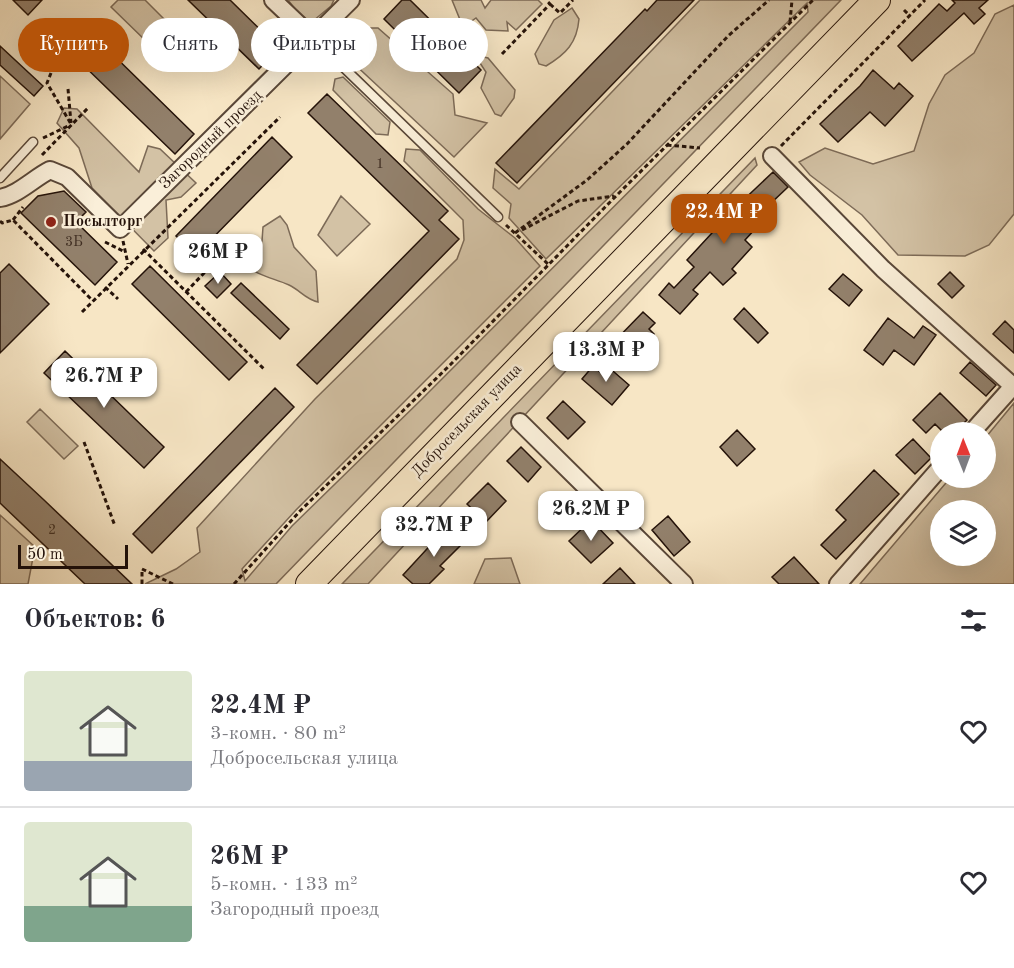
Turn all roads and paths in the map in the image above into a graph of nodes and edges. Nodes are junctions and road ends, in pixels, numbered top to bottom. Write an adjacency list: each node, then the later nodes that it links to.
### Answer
1 (273, 0): 13 (street)
2 (351, 0): 14 (street, Загородный проезд)
3 (546, 0): 10 (path)
4 (573, 0): 10 (path)
5 (769, 0): 37 (path)
6 (792, 0): 15 (path)
7 (813, 0): 15 (path)
8 (877, 0): 59 (main road, Добросельская улица)
9 (925, 0): 12 (path)
10 (550, 4): 16 (path)
11 (904, 10): 12 (path)
12 (910, 16): 28 (path)
13 (291, 18)
14 (333, 18)
15 (790, 23): 25 (path)
16 (502, 54)
17 (279, 72): 36 (street, Загородный проезд)
18 (348, 72): 33 (lane)
19 (51, 74): 23 (path)
20 (68, 89): 23 (path)
21 (88, 108): 23 (path)
22 (280, 117): 39 (path)
23 (71, 124): 24 (path); 27 (path)
24 (33, 142): 29 (lane)
25 (667, 145): 26 (path); 30 (path)
26 (700, 147)
27 (48, 150)
28 (772, 156): 50 (street)
29 (0, 177)
30 (616, 196): 37 (path); 43 (path)
31 (4, 197): 36 (street)
32 (18, 212): 34 (path)
33 (498, 217): 37 (path)
34 (13, 220): 35 (path); 47 (path)
35 (0, 221)
36 (120, 229): 40 (path)
37 (515, 233): 43 (path)
38 (105, 242): 40 (path)
39 (143, 249): 42 (path); 45 (path)
40 (125, 252): 42 (path)
41 (223, 253): 45 (path)
42 (128, 264): 44 (path)
43 (548, 264): 58 (path)
44 (105, 287): 46 (path); 47 (path)
45 (186, 292): 49 (path)
46 (118, 299)
47 (93, 300): 48 (path)
48 (82, 312)
49 (265, 370)
50 (1014, 385): 52 (street)
51 (520, 422): 60 (street)
52 (981, 422)
53 (84, 442): 55 (path)
54 (930, 479): 61 (street)
55 (115, 526)
56 (142, 584): 57 (path)
57 (173, 584)
58 (234, 584)
59 (309, 584)
60 (684, 584)
61 (838, 584)

